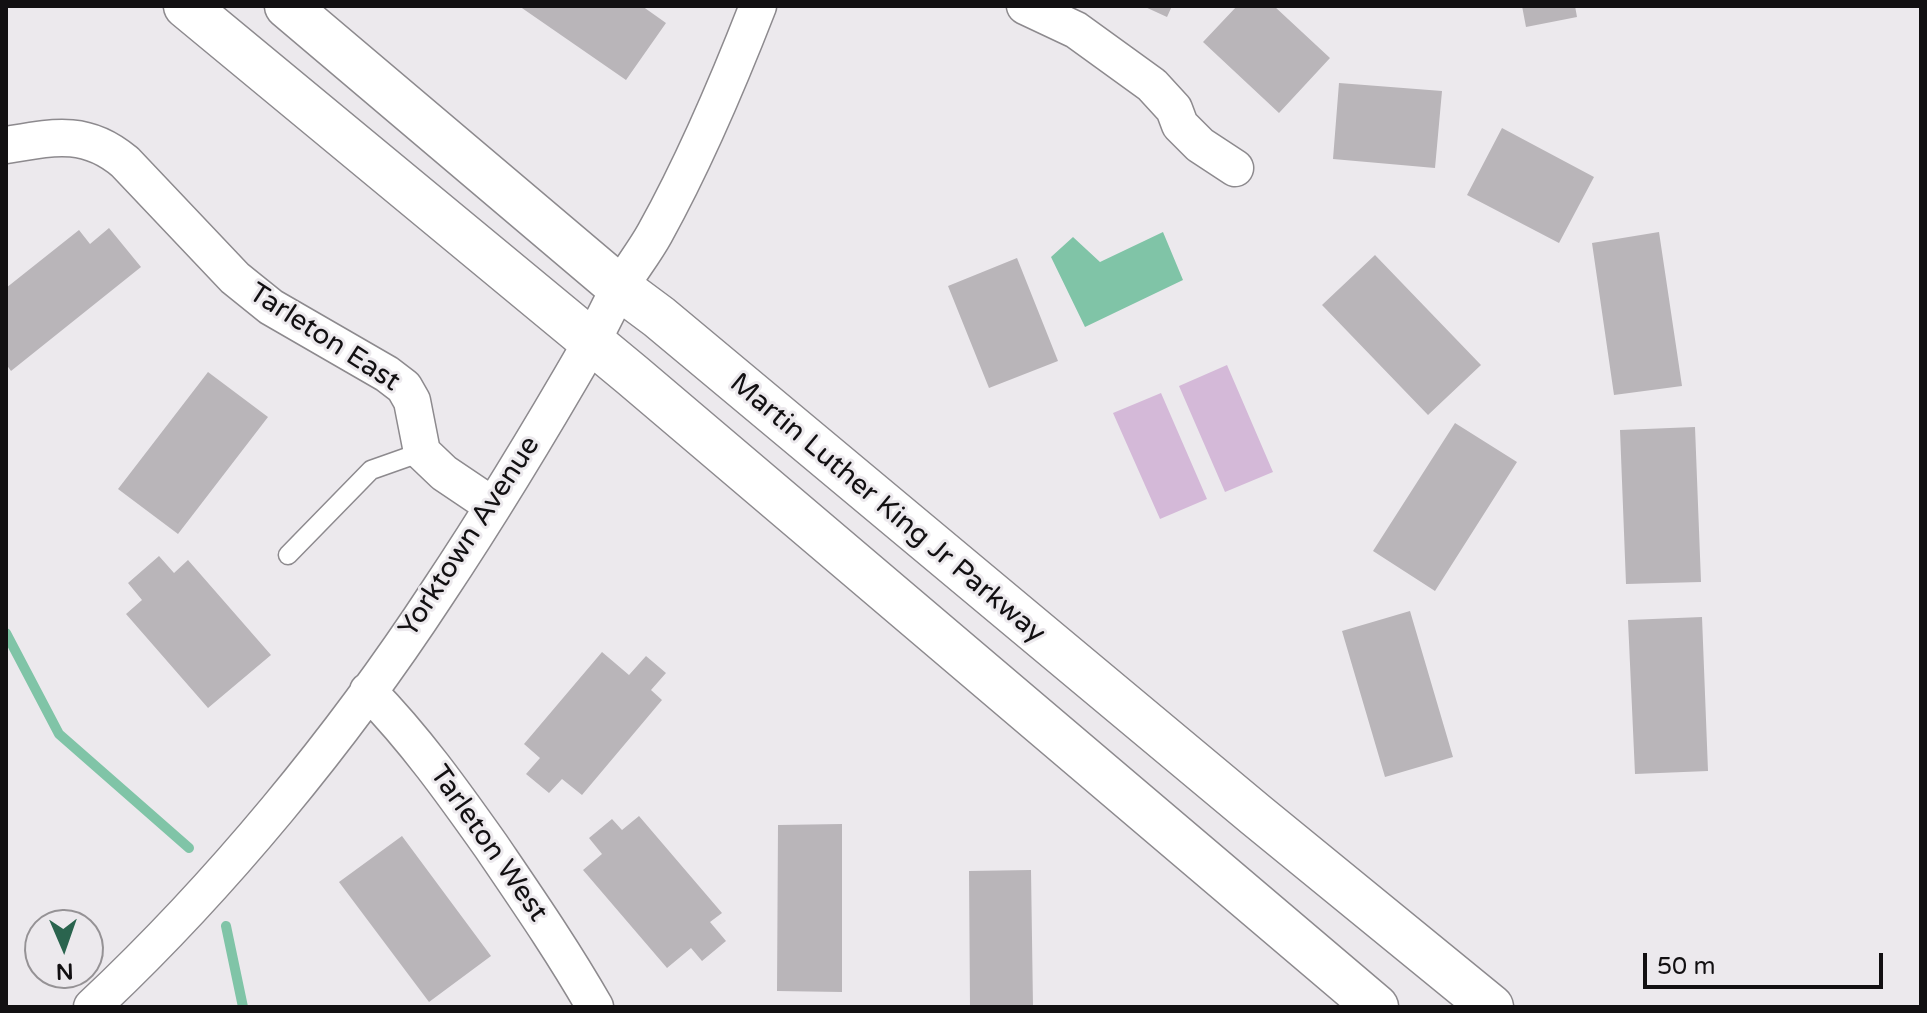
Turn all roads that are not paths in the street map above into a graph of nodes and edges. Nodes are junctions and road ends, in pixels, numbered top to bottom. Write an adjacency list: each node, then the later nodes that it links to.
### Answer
1 (186, 6): 8 (main road)
2 (287, 6): 7 (main road, Martin Luther King Jr Parkway)
3 (758, 6): 7 (street, Yorktown Avenue)
4 (1025, 6): 6 (street)
5 (6, 145): 9 (street, Tarleton East)
6 (1235, 168)
7 (620, 288): 8 (street, Yorktown Avenue); 16 (main road, Martin Luther King Jr Parkway)
8 (592, 341): 10 (street, Yorktown Avenue); 15 (main road)
9 (422, 452): 10 (street); 11 (lane)
10 (493, 506): 12 (street, Yorktown Avenue)
11 (288, 555)
12 (368, 691): 13 (street, Yorktown Avenue); 14 (street, Tarleton West)
13 (92, 1007)
14 (595, 1007)
15 (1376, 1007)
16 (1491, 1007)

